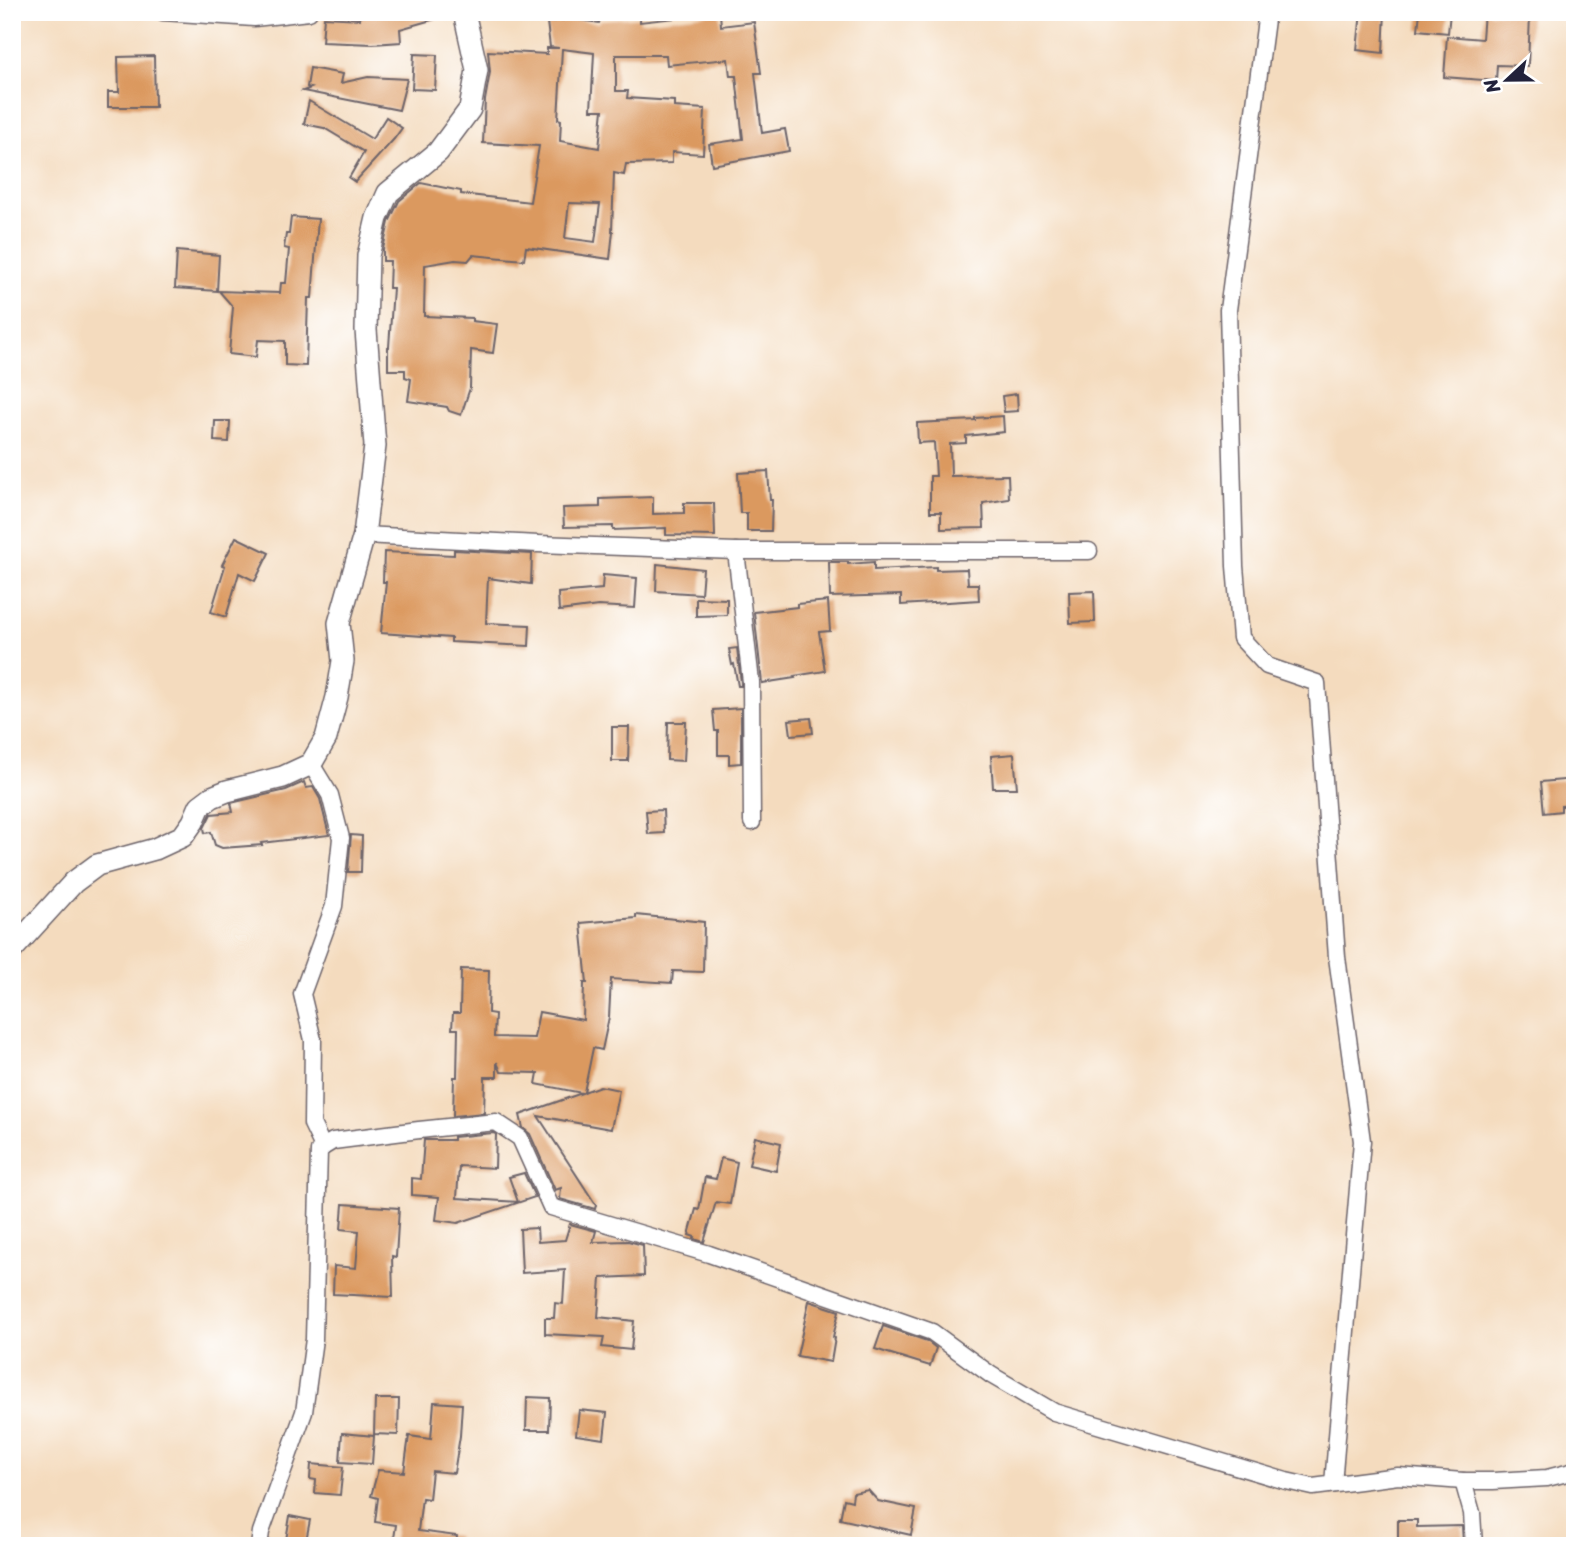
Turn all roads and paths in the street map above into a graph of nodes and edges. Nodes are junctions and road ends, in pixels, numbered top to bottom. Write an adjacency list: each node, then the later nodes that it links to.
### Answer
1 (163, 12): 2 (street)
2 (309, 12)
3 (464, 12): 5 (street)
4 (1267, 12): 14 (street)
5 (364, 535): 6 (street); 8 (street)
6 (736, 551): 7 (street); 9 (street)
7 (1089, 551)
8 (311, 764): 10 (street); 11 (street)
9 (752, 822)
10 (12, 950)
11 (323, 1147): 14 (street); 15 (street)
12 (1575, 1472): 13 (street)
13 (1463, 1481): 14 (street); 16 (street)
14 (1333, 1484)
15 (259, 1546)
16 (1474, 1546)

